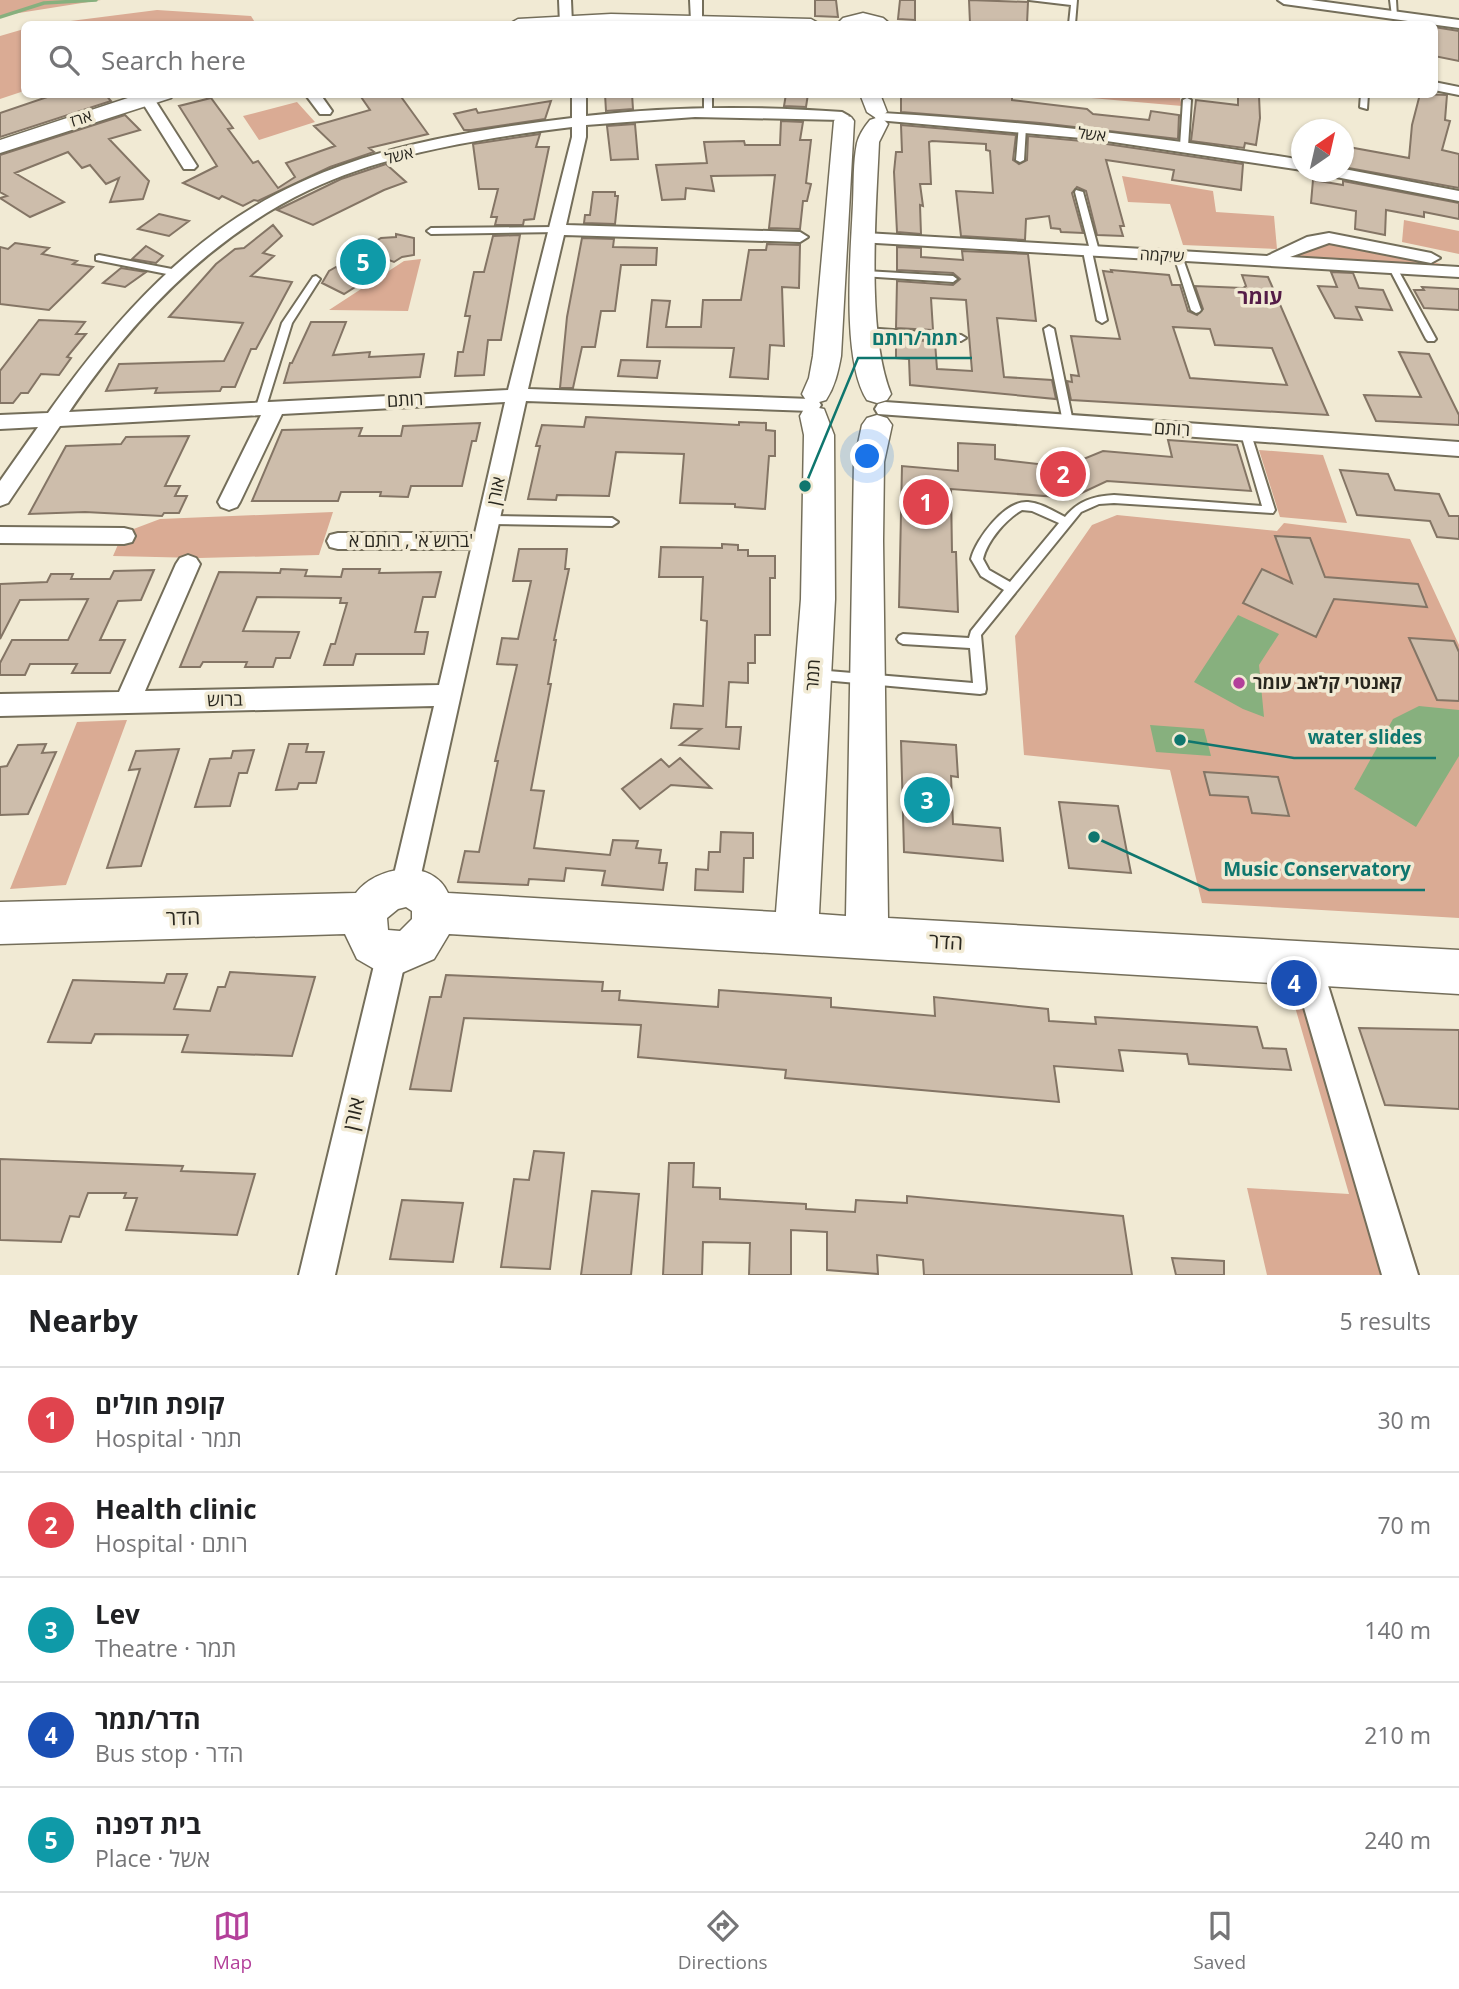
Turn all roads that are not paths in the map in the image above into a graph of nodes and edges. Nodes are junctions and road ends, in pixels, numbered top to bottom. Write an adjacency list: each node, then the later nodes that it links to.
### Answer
1 (565, 0): 11 (street)
2 (696, 0): 12 (street)
3 (854, 0): 13 (street)
4 (867, 0): 16 (street)
5 (1032, 0): 8 (lane)
6 (1284, 0): 9 (street)
7 (1393, 0): 10 (lane)
8 (1074, 2): 17 (lane)
9 (1308, 2): 10 (street)
10 (1395, 16): 18 (street)
11 (566, 21)
12 (697, 21)
13 (849, 21)
14 (852, 21): 15 (street)
15 (872, 21)
16 (877, 21)
17 (1072, 21)
18 (1435, 21)
19 (1438, 21): 20 (street)
20 (1459, 24)
21 (1438, 87): 22 (street)
22 (1459, 91)
23 (146, 98): 38 (street, ארז)
24 (153, 98): 41 (street)
25 (315, 98): 31 (street)
26 (579, 98): 35 (street, אורן)
27 (708, 98): 34 (lane)
28 (1365, 98): 30 (lane)
29 (1187, 100): 37 (lane)
30 (1364, 107)
31 (325, 111)
32 (847, 111): 33 (street); 34 (street, אשל); 68 (street, תמר)
33 (877, 112): 36 (street, אשל); 48 (street, תמר)
34 (708, 113): 35 (street, אשל)
35 (581, 121): 45 (street, אורן); 56 (street, אשל)
36 (1022, 127): 37 (street, אשל); 39 (lane)
37 (1184, 146): 40 (street, אשל)
38 (0, 147)
39 (1020, 160)
40 (1291, 163)
41 (188, 166)
42 (1354, 175): 44 (street)
43 (1079, 192): 49 (lane)
44 (1459, 195)
45 (557, 230): 46 (lane); 47 (street); 66 (street, אורן)
46 (430, 231)
47 (800, 237)
48 (865, 238): 49 (street, שיקמה); 57 (street, תמר)
49 (1091, 251): 50 (street, שיקמה); 61 (lane)
50 (1178, 256): 52 (street, שיקמה); 60 (lane)
51 (99, 258): 56 (lane)
52 (1257, 260): 53 (street); 54 (street, שיקמה)
53 (1459, 264)
54 (1393, 268): 55 (street, שיקמה); 65 (lane)
55 (1459, 272)
56 (177, 273): 69 (street, אשל)
57 (865, 274): 59 (lane); 63 (street, תמר)
58 (316, 279): 67 (lane)
59 (953, 279)
60 (1196, 310)
61 (1102, 320)
62 (1049, 329): 71 (lane)
63 (866, 331): 64 (lane); 68 (street, תמר)
64 (961, 338)
65 (1431, 339)
66 (517, 395): 67 (street, רותם); 68 (street, רותם); 78 (street, אורן)
67 (268, 407): 69 (street, רותם); 75 (street)
68 (847, 413): 71 (street, רותם); 86 (street, תמר); 87 (street, תמר)
69 (53, 419): 70 (street, רותם); 74 (street, אשל)
70 (0, 422)
71 (1068, 422): 72 (street, רותם)
72 (1246, 434): 73 (street, רותם); 77 (lane)
73 (1459, 449)
74 (0, 498)
75 (229, 502)
76 (612, 522): 78 (lane)
77 (1066, 522): 83 (lane); 83 (lane)
78 (487, 531): 81 (street, ברוש א' , רותם א'); 88 (street, אורן)
79 (0, 535): 80 (street)
80 (124, 536)
81 (338, 541)
82 (188, 564): 89 (street)
83 (1013, 589): 85 (lane)
84 (903, 639): 85 (lane)
85 (976, 643): 87 (lane)
86 (813, 675): 87 (lane); 94 (street, תמר)
87 (867, 680): 95 (street, תמר)
88 (449, 695): 89 (street, ברוש); 91 (street, אורן)
89 (127, 702): 90 (street, ברוש)
90 (0, 705)
91 (420, 900): 92 (street); 94 (street, הדר); 96 (street)
92 (367, 913): 93 (street, הדר); 96 (street)
93 (0, 923)
94 (796, 933): 95 (street, הדר)
95 (867, 937): 97 (street, הדר)
96 (392, 953): 99 (street, אורן)
97 (1306, 963): 98 (street, הדר); 100 (street)
98 (1459, 972)
99 (317, 1275)
100 (1400, 1275)

